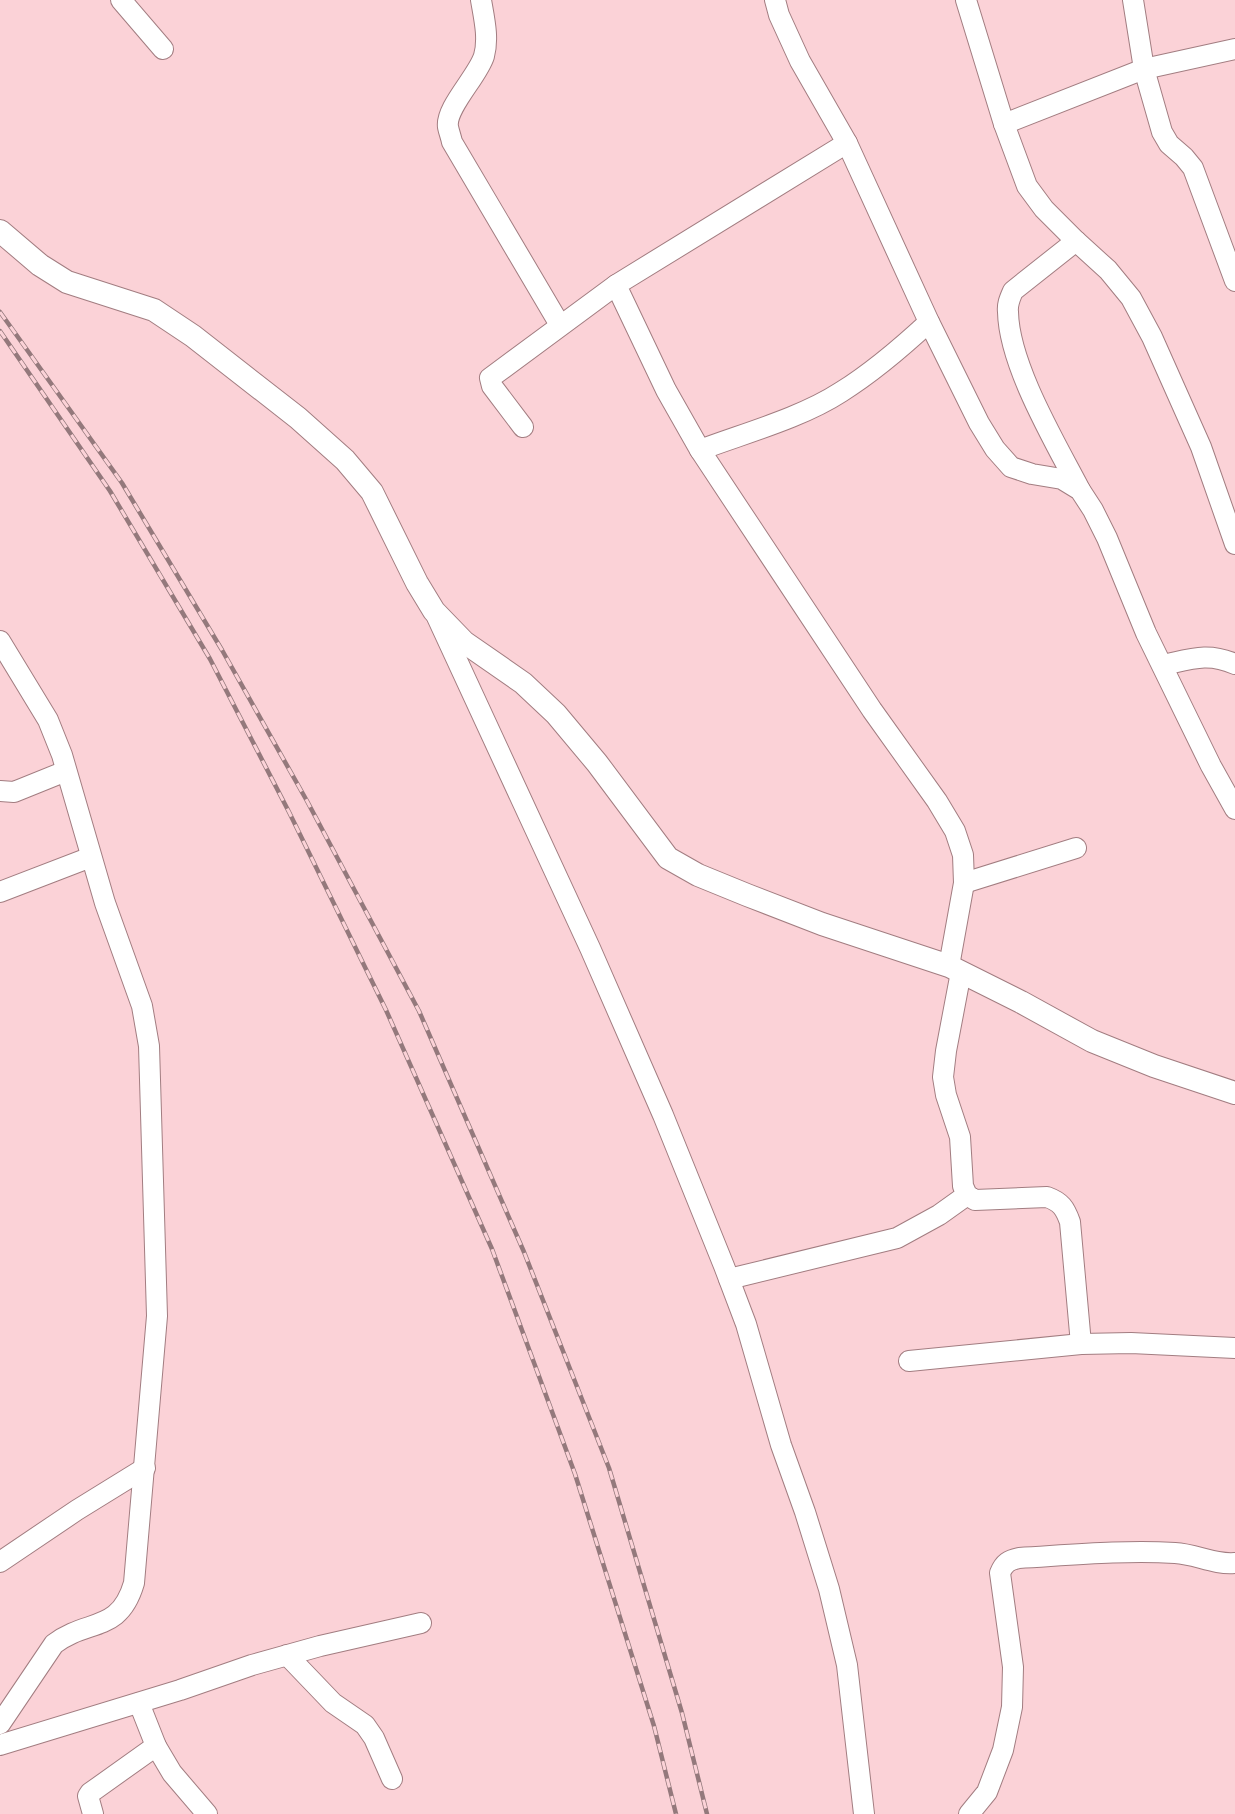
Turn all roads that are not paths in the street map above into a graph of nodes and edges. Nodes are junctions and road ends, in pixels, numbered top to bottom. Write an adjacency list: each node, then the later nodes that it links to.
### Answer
1 (121, 0): 6 (street)
2 (481, 0): 16 (street)
3 (775, 0): 10 (street)
4 (966, 0): 9 (street)
5 (1133, 0): 8 (street)
6 (163, 49)
7 (1234, 52): 8 (street)
8 (1144, 70): 9 (street); 13 (street)
9 (1004, 124): 12 (street)
10 (847, 143): 14 (street); 15 (street)
11 (0, 231): 21 (main road)
12 (1076, 241): 19 (street); 20 (street)
13 (1235, 281)
14 (616, 285): 16 (street); 18 (street)
15 (929, 322): 18 (street); 19 (street)
16 (560, 326): 17 (street)
17 (523, 427)
18 (700, 450): 30 (street)
19 (1080, 490): 24 (street)
20 (1235, 544)
21 (434, 611): 32 (main road); 35 (street)
22 (0, 641): 25 (street)
23 (1235, 664): 24 (street)
24 (1163, 665): 27 (street)
25 (66, 771): 26 (street); 29 (street)
26 (0, 791)
27 (1235, 810)
28 (1076, 848): 30 (street)
29 (91, 857): 31 (street); 39 (street)
30 (964, 883): 32 (street)
31 (0, 892)
32 (955, 969): 33 (main road); 34 (street)
33 (1235, 1094)
34 (967, 1195): 35 (street); 36 (street)
35 (729, 1279): 51 (street)
36 (1081, 1344): 37 (street); 38 (street)
37 (1235, 1348)
38 (909, 1361)
39 (145, 1468): 40 (street); 45 (street)
40 (0, 1562)
41 (1235, 1563): 52 (street)
42 (421, 1623): 43 (street)
43 (286, 1656): 44 (street); 48 (street)
44 (139, 1703): 46 (street); 47 (street)
45 (0, 1724)
46 (0, 1745)
47 (156, 1746): 49 (street); 50 (street)
48 (392, 1779)
49 (93, 1814)
50 (207, 1814)
51 (864, 1814)
52 (969, 1814)

